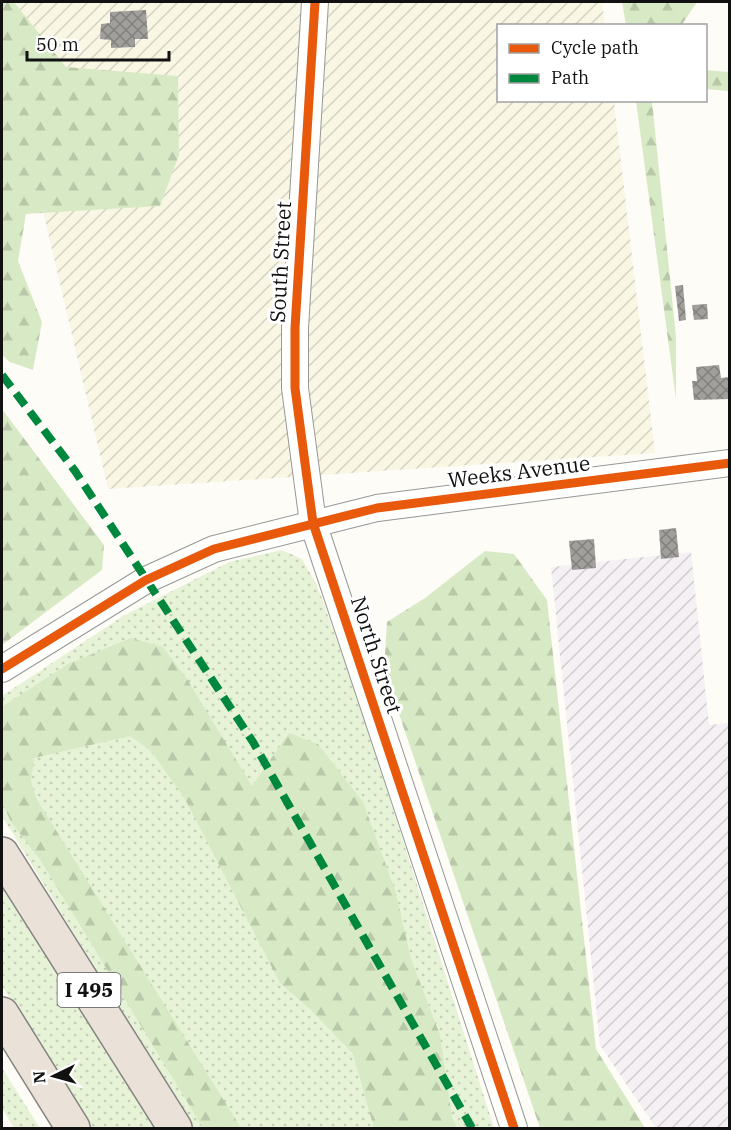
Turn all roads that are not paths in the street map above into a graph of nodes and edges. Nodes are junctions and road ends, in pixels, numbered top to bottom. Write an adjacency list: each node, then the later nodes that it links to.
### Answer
1 (315, 2): 3 (street, South Street)
2 (729, 463): 3 (street, Weeks Avenue)
3 (314, 523): 4 (street); 9 (street, North Street)
4 (2, 669)
5 (2, 854): 8 (highway, I 495)
6 (2, 1014): 7 (highway)
7 (73, 1128)
8 (175, 1128)
9 (514, 1128)

